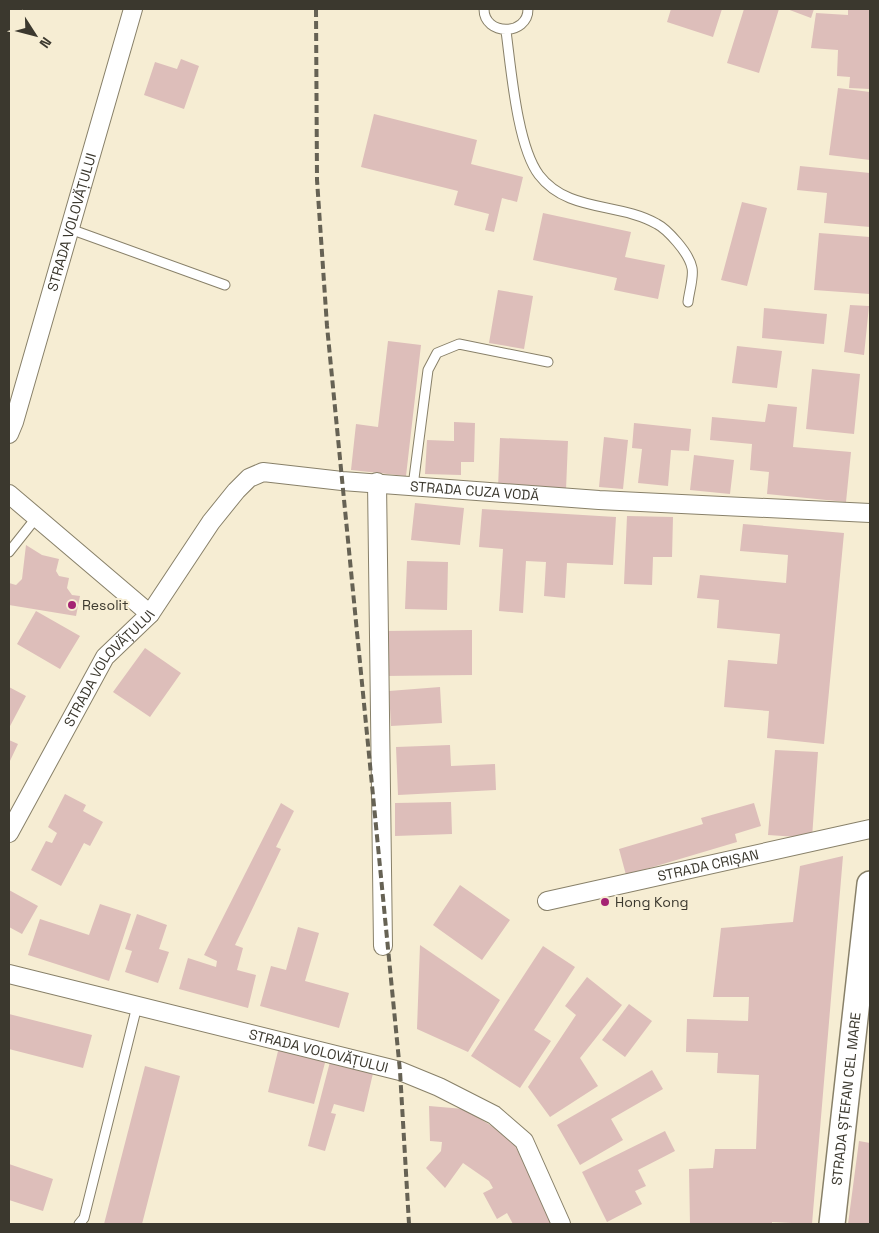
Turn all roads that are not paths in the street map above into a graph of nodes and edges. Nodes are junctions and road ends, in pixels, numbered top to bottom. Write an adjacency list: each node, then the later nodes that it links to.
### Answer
1 (133, 9): 5 (street, STRADA VOLOVĂȚULUI)
2 (484, 9): 4 (lane)
3 (528, 9): 4 (lane)
4 (506, 31): 7 (lane)
5 (70, 229): 6 (lane); 9 (street, STRADA VOLOVĂȚULUI)
6 (226, 286)
7 (688, 302)
8 (548, 362): 11 (lane)
9 (9, 434)
10 (377, 482): 11 (street, STRADA CUZA VODĂ); 16 (street, STRADA CUZA VODĂ); 21 (street)
11 (413, 486): 13 (street, STRADA CUZA VODĂ)
12 (9, 494): 14 (street, STRADA VOLOVĂȚULUI)
13 (870, 513)
14 (36, 518): 15 (lane); 16 (street, STRADA VOLOVĂȚULUI)
15 (9, 552)
16 (150, 614): 18 (street, STRADA VOLOVĂȚULUI)
17 (870, 829): 20 (street, STRADA CRIȘAN)
18 (9, 833)
19 (869, 899): 26 (main road, STRADA ȘTEFAN CEL MARE)
20 (547, 901)
21 (383, 946)
22 (9, 974): 23 (street, STRADA VOLOVĂȚULUI)
23 (137, 1006): 24 (lane); 25 (street, STRADA VOLOVĂȚULUI)
24 (79, 1224)
25 (561, 1224)
26 (832, 1224)

